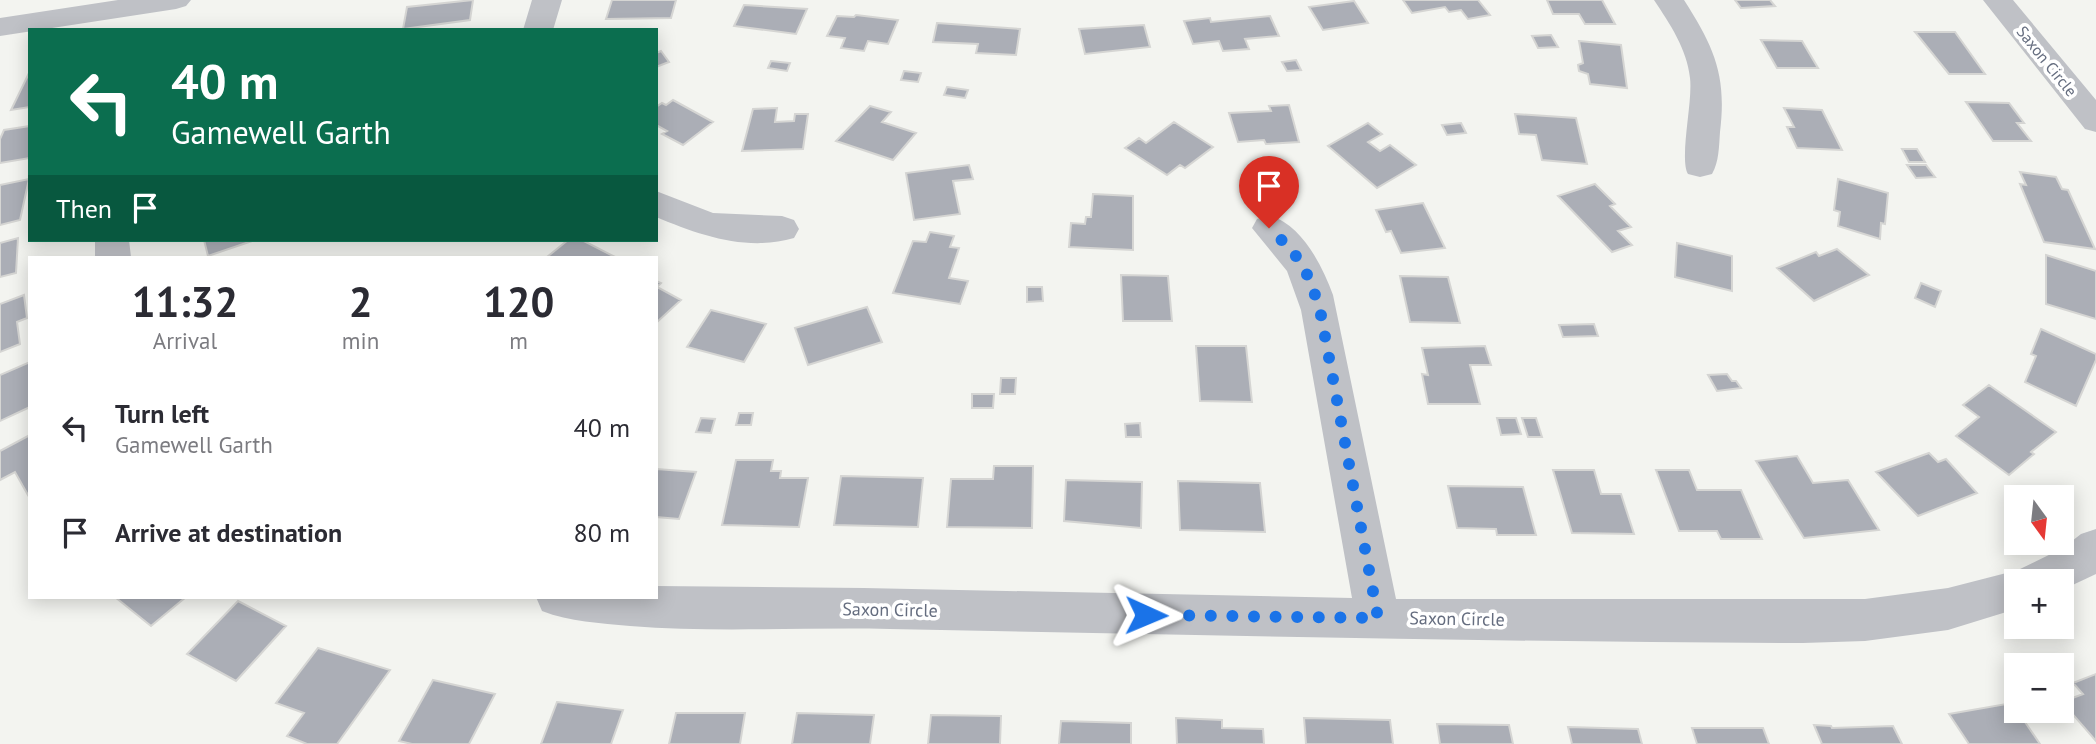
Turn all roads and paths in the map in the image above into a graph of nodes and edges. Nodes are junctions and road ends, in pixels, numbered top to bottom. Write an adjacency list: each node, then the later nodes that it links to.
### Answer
1 (547, 0): 6 (street)
2 (1669, 0): 8 (street)
3 (1998, 0): 7 (street, Saxon Circle)
4 (163, 11): 5 (street)
5 (0, 27)
6 (539, 28)
7 (2096, 121)
8 (1700, 166)
9 (658, 203): 11 (street)
10 (1269, 228): 16 (street)
11 (782, 229)
12 (2096, 548): 13 (street)
13 (2062, 569)
14 (2004, 593): 16 (street, Saxon Circle)
15 (571, 599): 16 (street, Saxon Circle)
16 (1378, 618)

